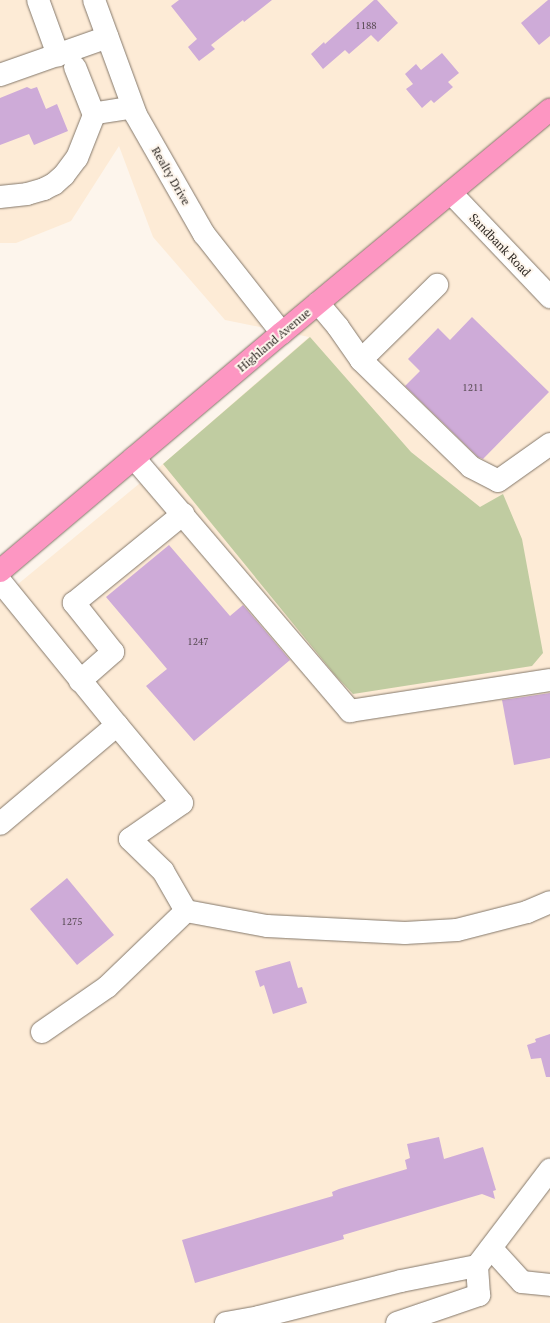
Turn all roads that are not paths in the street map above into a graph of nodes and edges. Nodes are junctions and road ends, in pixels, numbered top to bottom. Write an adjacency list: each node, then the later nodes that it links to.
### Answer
1 (38, 0): 4 (street)
2 (94, 0): 3 (street, Realty Drive)
3 (108, 37): 4 (street); 7 (street, Realty Drive)
4 (58, 54): 6 (street)
5 (75, 67): 9 (street)
6 (0, 76)
7 (133, 106): 9 (street); 15 (street, Realty Drive)
8 (550, 110): 10 (highway, Highland Avenue)
9 (94, 115): 11 (street)
10 (451, 193): 13 (street, Sandbank Road); 14 (highway, Highland Avenue)
11 (0, 197)
12 (437, 285): 16 (street)
13 (550, 297)
14 (318, 303): 15 (highway, Highland Avenue); 16 (street)
15 (282, 332): 18 (highway, Highland Avenue)
16 (361, 360): 17 (street)
17 (550, 444)
18 (134, 458): 19 (street); 20 (highway, Highland Avenue)
19 (183, 514): 22 (street); 23 (street)
20 (0, 571)
21 (0, 581): 22 (street)
22 (80, 680): 24 (street)
23 (550, 680)
24 (117, 726): 25 (street); 27 (street)
25 (0, 824)
26 (550, 902): 27 (street)
27 (186, 911): 28 (street)
28 (42, 1032)
29 (550, 1170): 30 (street)
30 (491, 1248): 31 (street); 32 (street)
31 (477, 1266): 33 (street); 35 (street)
32 (550, 1285)
33 (261, 1320): 34 (street)
34 (226, 1323)
35 (397, 1323)

